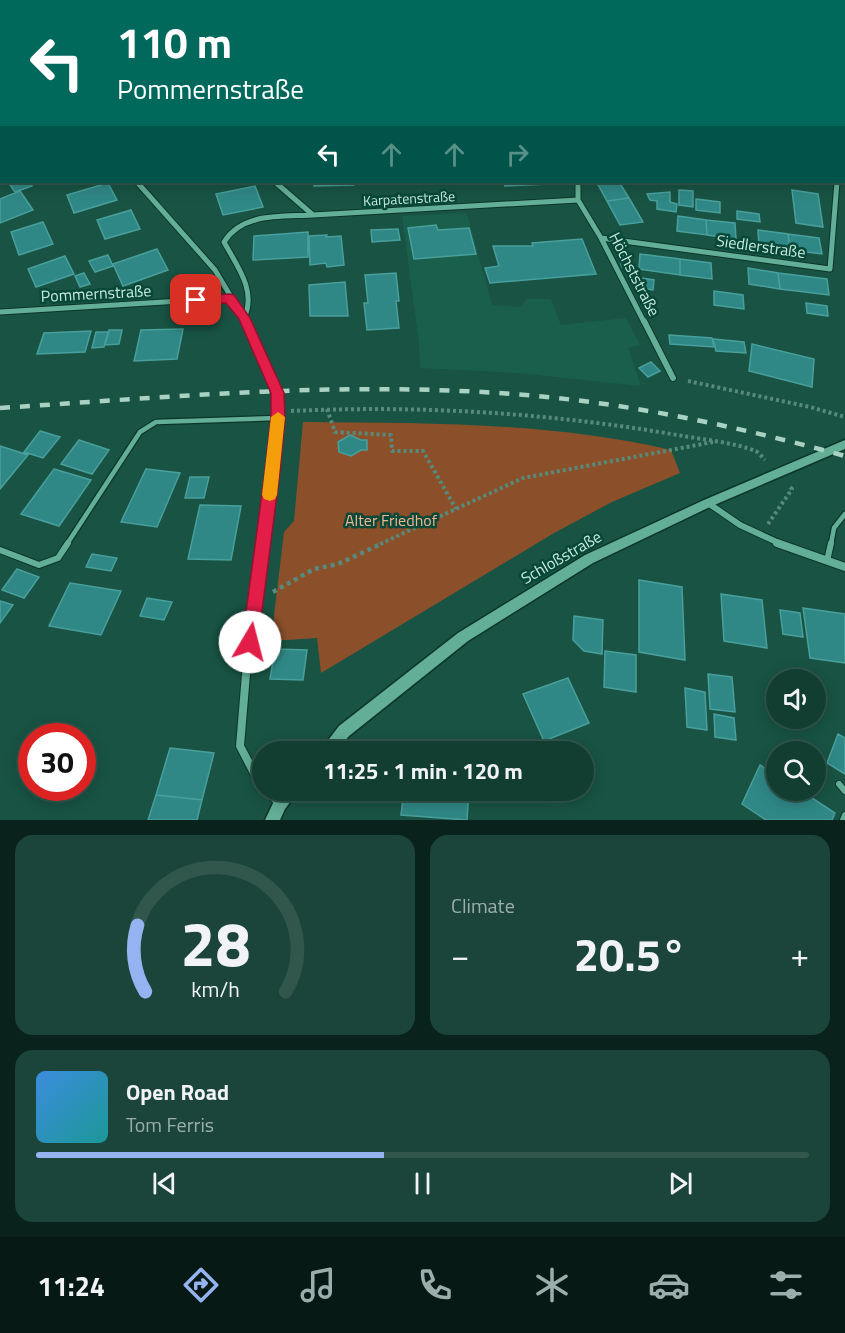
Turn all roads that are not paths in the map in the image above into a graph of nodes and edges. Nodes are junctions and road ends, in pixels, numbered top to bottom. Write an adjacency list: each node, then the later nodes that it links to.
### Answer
1 (138, 183): 8 (street)
2 (276, 183): 6 (street)
3 (578, 183): 5 (street)
4 (837, 183): 7 (street, Siedlerstraße)
5 (578, 200): 6 (street, Karpatenstraße); 7 (street, Höchststraße)
6 (313, 216): 10 (street, Karpatenstraße)
7 (601, 238): 11 (street, Höchststraße)
8 (230, 298): 9 (street, Pommernstraße); 10 (street)
9 (0, 312)
10 (244, 318): 12 (street)
11 (673, 378)
12 (278, 415): 16 (lane); 20 (street)
13 (845, 444): 14 (street, Schloßstraße)
14 (708, 502): 17 (street); 19 (street, Schloßstraße)
15 (845, 514): 17 (lane)
16 (0, 550)
17 (827, 561): 18 (street)
18 (845, 567)
19 (335, 741)
20 (252, 768)
21 (838, 784): 22 (lane)
22 (845, 791)
23 (277, 801): 25 (street)
24 (283, 801): 25 (street)
25 (280, 804): 27 (street)
26 (845, 815): 28 (lane)
27 (272, 820)
28 (843, 820)

